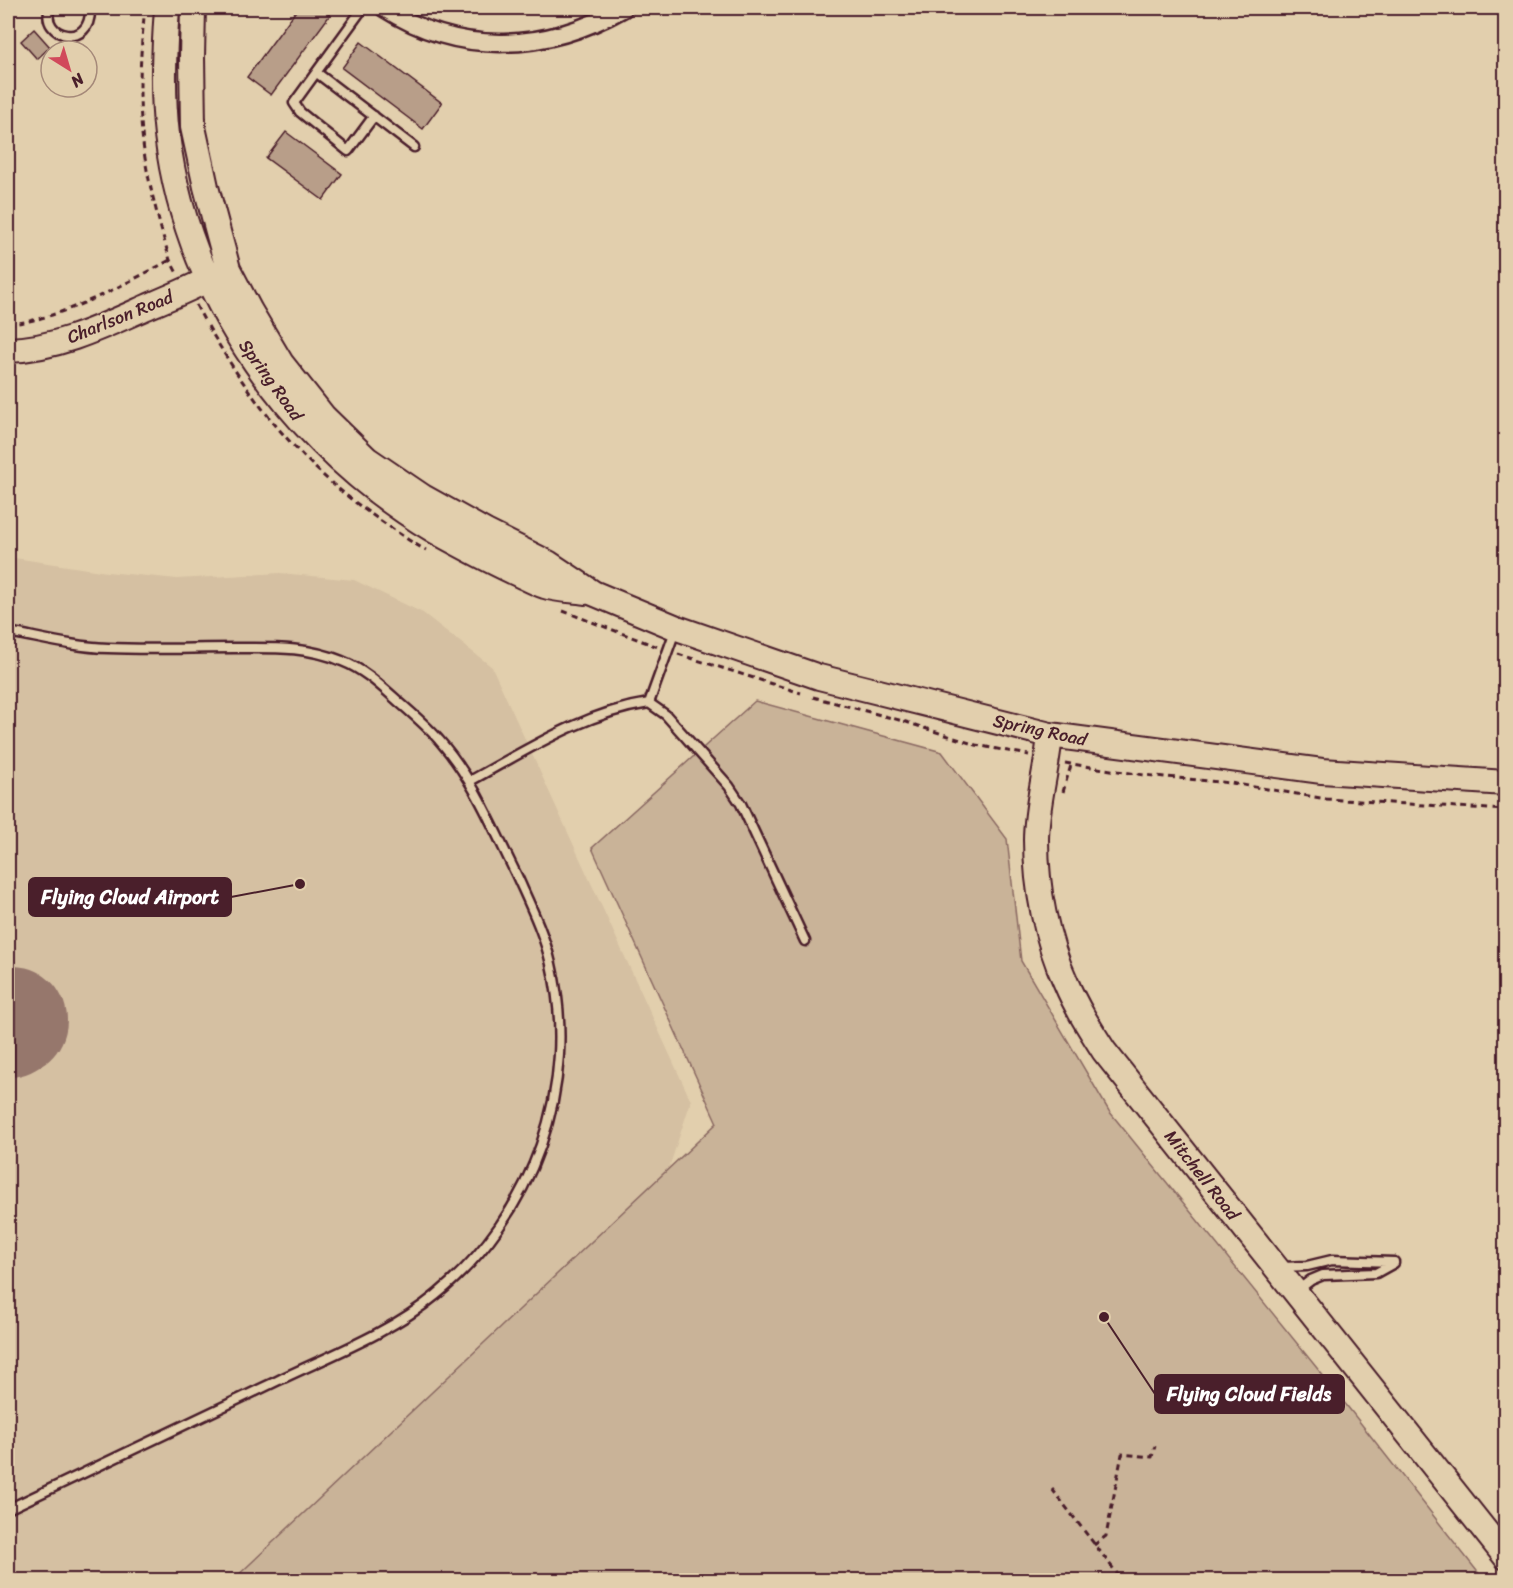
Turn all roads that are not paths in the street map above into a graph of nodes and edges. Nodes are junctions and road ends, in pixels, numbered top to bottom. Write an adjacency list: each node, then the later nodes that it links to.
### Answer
1 (50, 8): 2 (lane)
2 (90, 8)
3 (167, 8): 13 (main road, Spring Road)
4 (193, 8): 12 (main road, Spring Road)
5 (363, 8): 9 (lane)
6 (384, 8): 8 (street)
7 (624, 8): 8 (street)
8 (596, 14)
9 (317, 73): 10 (lane); 10 (lane)
10 (374, 117): 11 (lane)
11 (414, 147)
12 (228, 269): 13 (main road, Charlson Road); 15 (main road, Spring Road)
13 (197, 285): 14 (main road, Charlson Road); 15 (main road, Spring Road)
14 (8, 350)
15 (593, 593): 16 (main road, Spring Road)
16 (677, 628): 18 (lane); 19 (main road, Spring Road)
17 (8, 632): 20 (lane)
18 (649, 703): 20 (lane); 22 (lane)
19 (1049, 747): 21 (main road, Spring Road); 23 (main road, Mitchell Road)
20 (470, 782): 25 (lane)
21 (1506, 783)
22 (805, 942)
23 (1275, 1267): 24 (main road, Mitchell Road); 24 (lane)
24 (1295, 1292): 26 (main road, Mitchell Road)
25 (8, 1509)
26 (1506, 1557)

